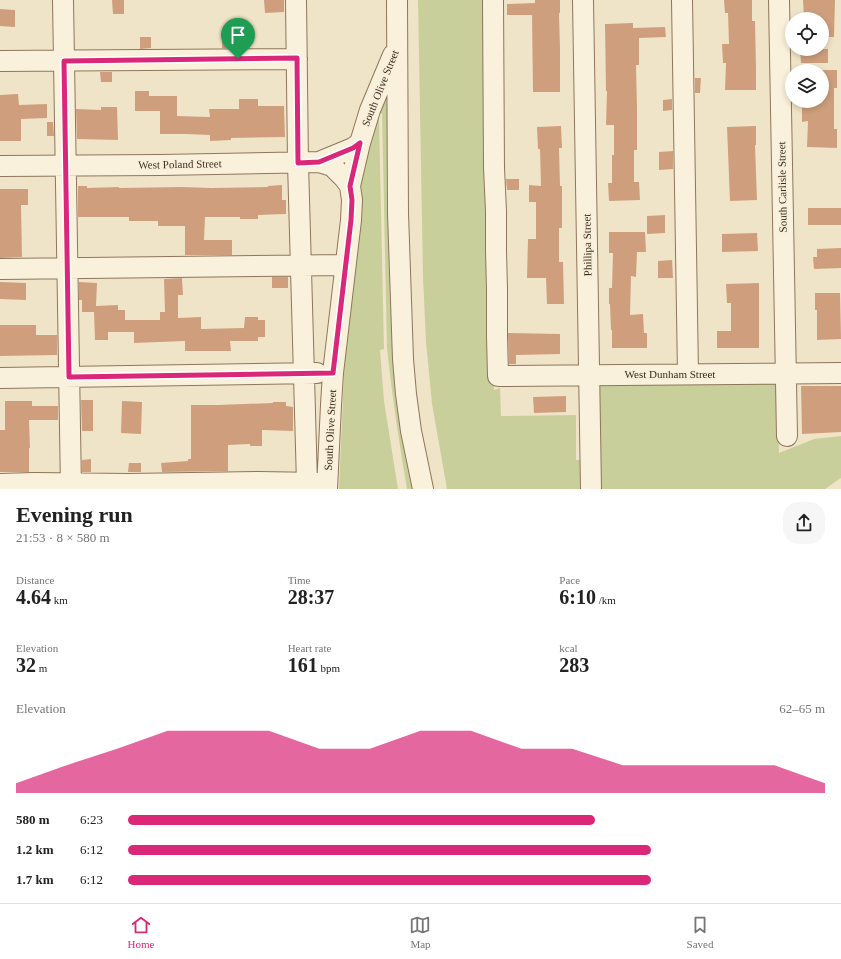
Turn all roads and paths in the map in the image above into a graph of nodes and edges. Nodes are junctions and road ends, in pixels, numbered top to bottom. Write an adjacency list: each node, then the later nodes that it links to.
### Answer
1 (63, 0): 10 (street)
2 (296, 0): 9 (street)
3 (397, 0): 8 (street, South Olive Street)
4 (493, 0): 27 (street, West Dunham Street)
5 (583, 0): 27 (street, Phillipa Street)
6 (682, 0): 25 (street)
7 (779, 0): 26 (street, South Carlisle Street)
8 (397, 44): 12 (street, South Olive Street); 35 (street, South Olive Street)
9 (297, 58): 10 (street); 14 (street)
10 (64, 61): 11 (street); 15 (street)
11 (0, 62)
12 (360, 143): 13 (street); 17 (street, South Olive Street)
13 (319, 162): 14 (street, West Poland Street); 17 (street, West Poland Street)
14 (298, 163): 15 (street, West Poland Street); 19 (street)
15 (66, 165): 16 (street, West Poland Street); 20 (street)
16 (0, 166)
17 (350, 186): 18 (street, South Olive Street)
18 (345, 265): 19 (street); 22 (street, South Olive Street)
19 (301, 266): 20 (street); 24 (street)
20 (68, 268): 21 (street); 28 (street)
21 (0, 269)
22 (333, 373): 24 (street); 34 (street, South Olive Street)
23 (841, 373): 26 (street, West Dunham Street)
24 (304, 374): 28 (street); 31 (street)
25 (688, 374): 26 (street, West Dunham Street); 27 (street, West Dunham Street)
26 (786, 374): 30 (street, South Carlisle Street)
27 (589, 375): 36 (street, Phillipa Street)
28 (69, 377): 29 (street); 33 (street)
29 (0, 378)
30 (787, 436)
31 (307, 483): 33 (street); 34 (street)
32 (0, 484): 33 (street)
33 (71, 486)
34 (327, 486)
35 (423, 489)
36 (590, 489)

